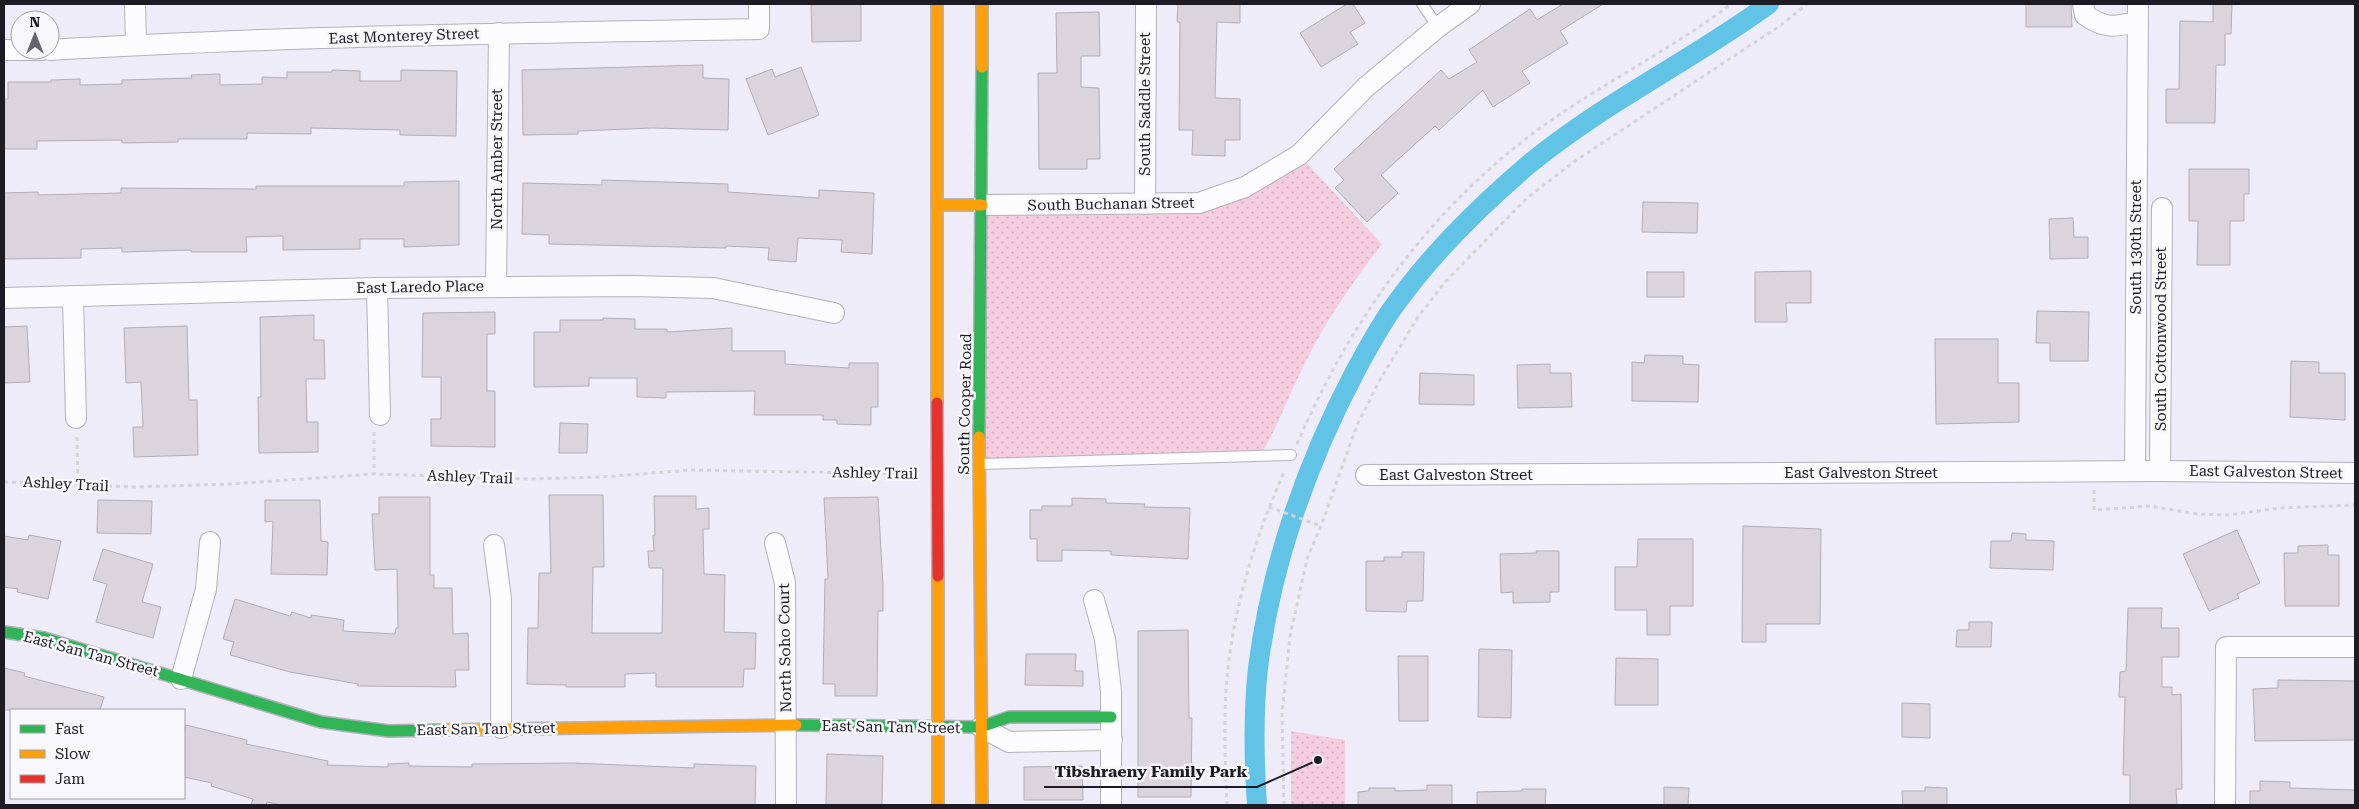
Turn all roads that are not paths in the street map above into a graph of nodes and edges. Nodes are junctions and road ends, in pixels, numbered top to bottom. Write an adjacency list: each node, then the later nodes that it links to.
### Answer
1 (135, 4): 12 (street)
2 (759, 4): 11 (street, East Monterey Street)
3 (937, 4): 15 (main road, South Cooper Road)
4 (982, 4): 16 (main road, South Cooper Road)
5 (1146, 4): 14 (street, South Saddle Street)
6 (1422, 4): 10 (lane)
7 (1470, 4): 10 (street, South Buchanan Street)
8 (2083, 4): 9 (street, South 130th Street)
9 (2138, 13): 27 (street, South 130th Street)
10 (1438, 27): 14 (street, South Buchanan Street)
11 (498, 33): 12 (street, East Monterey Street); 18 (street, North Amber Street)
12 (136, 45): 13 (street, East Monterey Street)
13 (60, 49)
14 (1145, 204): 16 (street, South Buchanan Street)
15 (938, 205): 16 (main road); 42 (main road, South Cooper Road)
16 (982, 205): 26 (main road, South Cooper Road)
17 (2162, 208): 28 (street, South Cottonwood Street)
18 (496, 286): 19 (street, East Laredo Place); 22 (street, East Laredo Place)
19 (378, 288): 20 (street, East Laredo Place); 23 (street)
20 (73, 297): 21 (street, East Laredo Place); 24 (street)
21 (4, 298)
22 (834, 313)
23 (380, 415)
24 (76, 418)
25 (1291, 456): 26 (lane)
26 (978, 464): 40 (main road, South Cooper Road)
27 (2135, 471): 28 (street, East Galveston Street); 30 (street, East Galveston Street)
28 (2160, 471): 29 (street, East Galveston Street)
29 (2355, 473)
30 (1366, 475)
31 (210, 542): 37 (street)
32 (775, 543): 39 (street, North Soho Court)
33 (494, 545): 41 (street)
34 (1094, 600): 38 (street)
35 (4, 632): 37 (main road, East San Tan Street)
36 (2355, 647): 49 (street)
37 (181, 680): 41 (main road, East San Tan Street)
38 (1111, 717): 43 (main road, East San Tan Street); 44 (street)
39 (786, 726): 41 (main road, East San Tan Street); 42 (main road, East San Tan Street); 45 (street, North Soho Court)
40 (982, 727): 42 (main road, East San Tan Street); 43 (street, East San Tan Street); 47 (main road, South Cooper Road)
41 (501, 728)
42 (938, 728): 46 (main road, South Cooper Road)
43 (1054, 729): 44 (street, East San Tan Street)
44 (1112, 740): 48 (street)
45 (786, 805)
46 (938, 805)
47 (982, 805)
48 (1111, 805)
49 (2225, 805)

